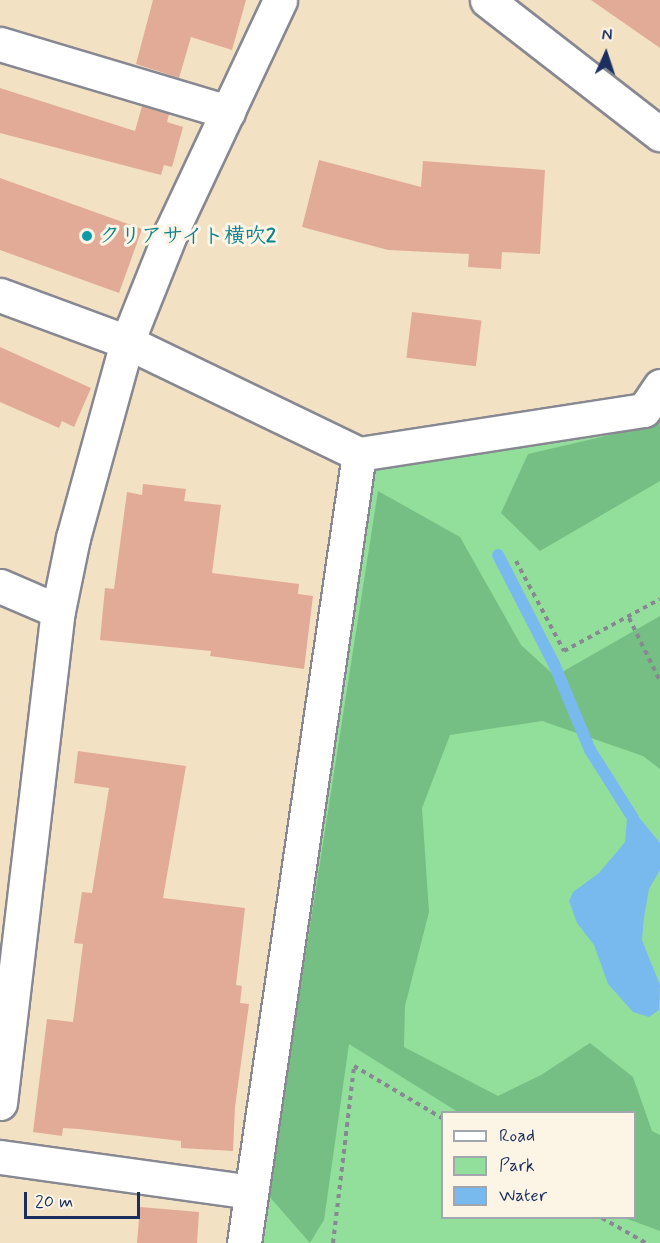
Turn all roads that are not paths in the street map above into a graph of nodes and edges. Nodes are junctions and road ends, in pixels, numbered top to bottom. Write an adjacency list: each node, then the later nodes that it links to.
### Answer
1 (280, 0): 4 (street)
2 (487, 0): 5 (street)
3 (0, 44): 4 (street)
4 (228, 112): 7 (street)
5 (660, 134)
6 (0, 295): 7 (street)
7 (127, 342): 9 (street); 11 (street)
8 (660, 386): 9 (street)
9 (359, 454): 15 (street)
10 (0, 586): 11 (street)
11 (58, 611): 12 (street)
12 (13, 879): 13 (street)
13 (0, 1103)
14 (0, 1158): 15 (street)
15 (251, 1192): 16 (street)
16 (244, 1243)

